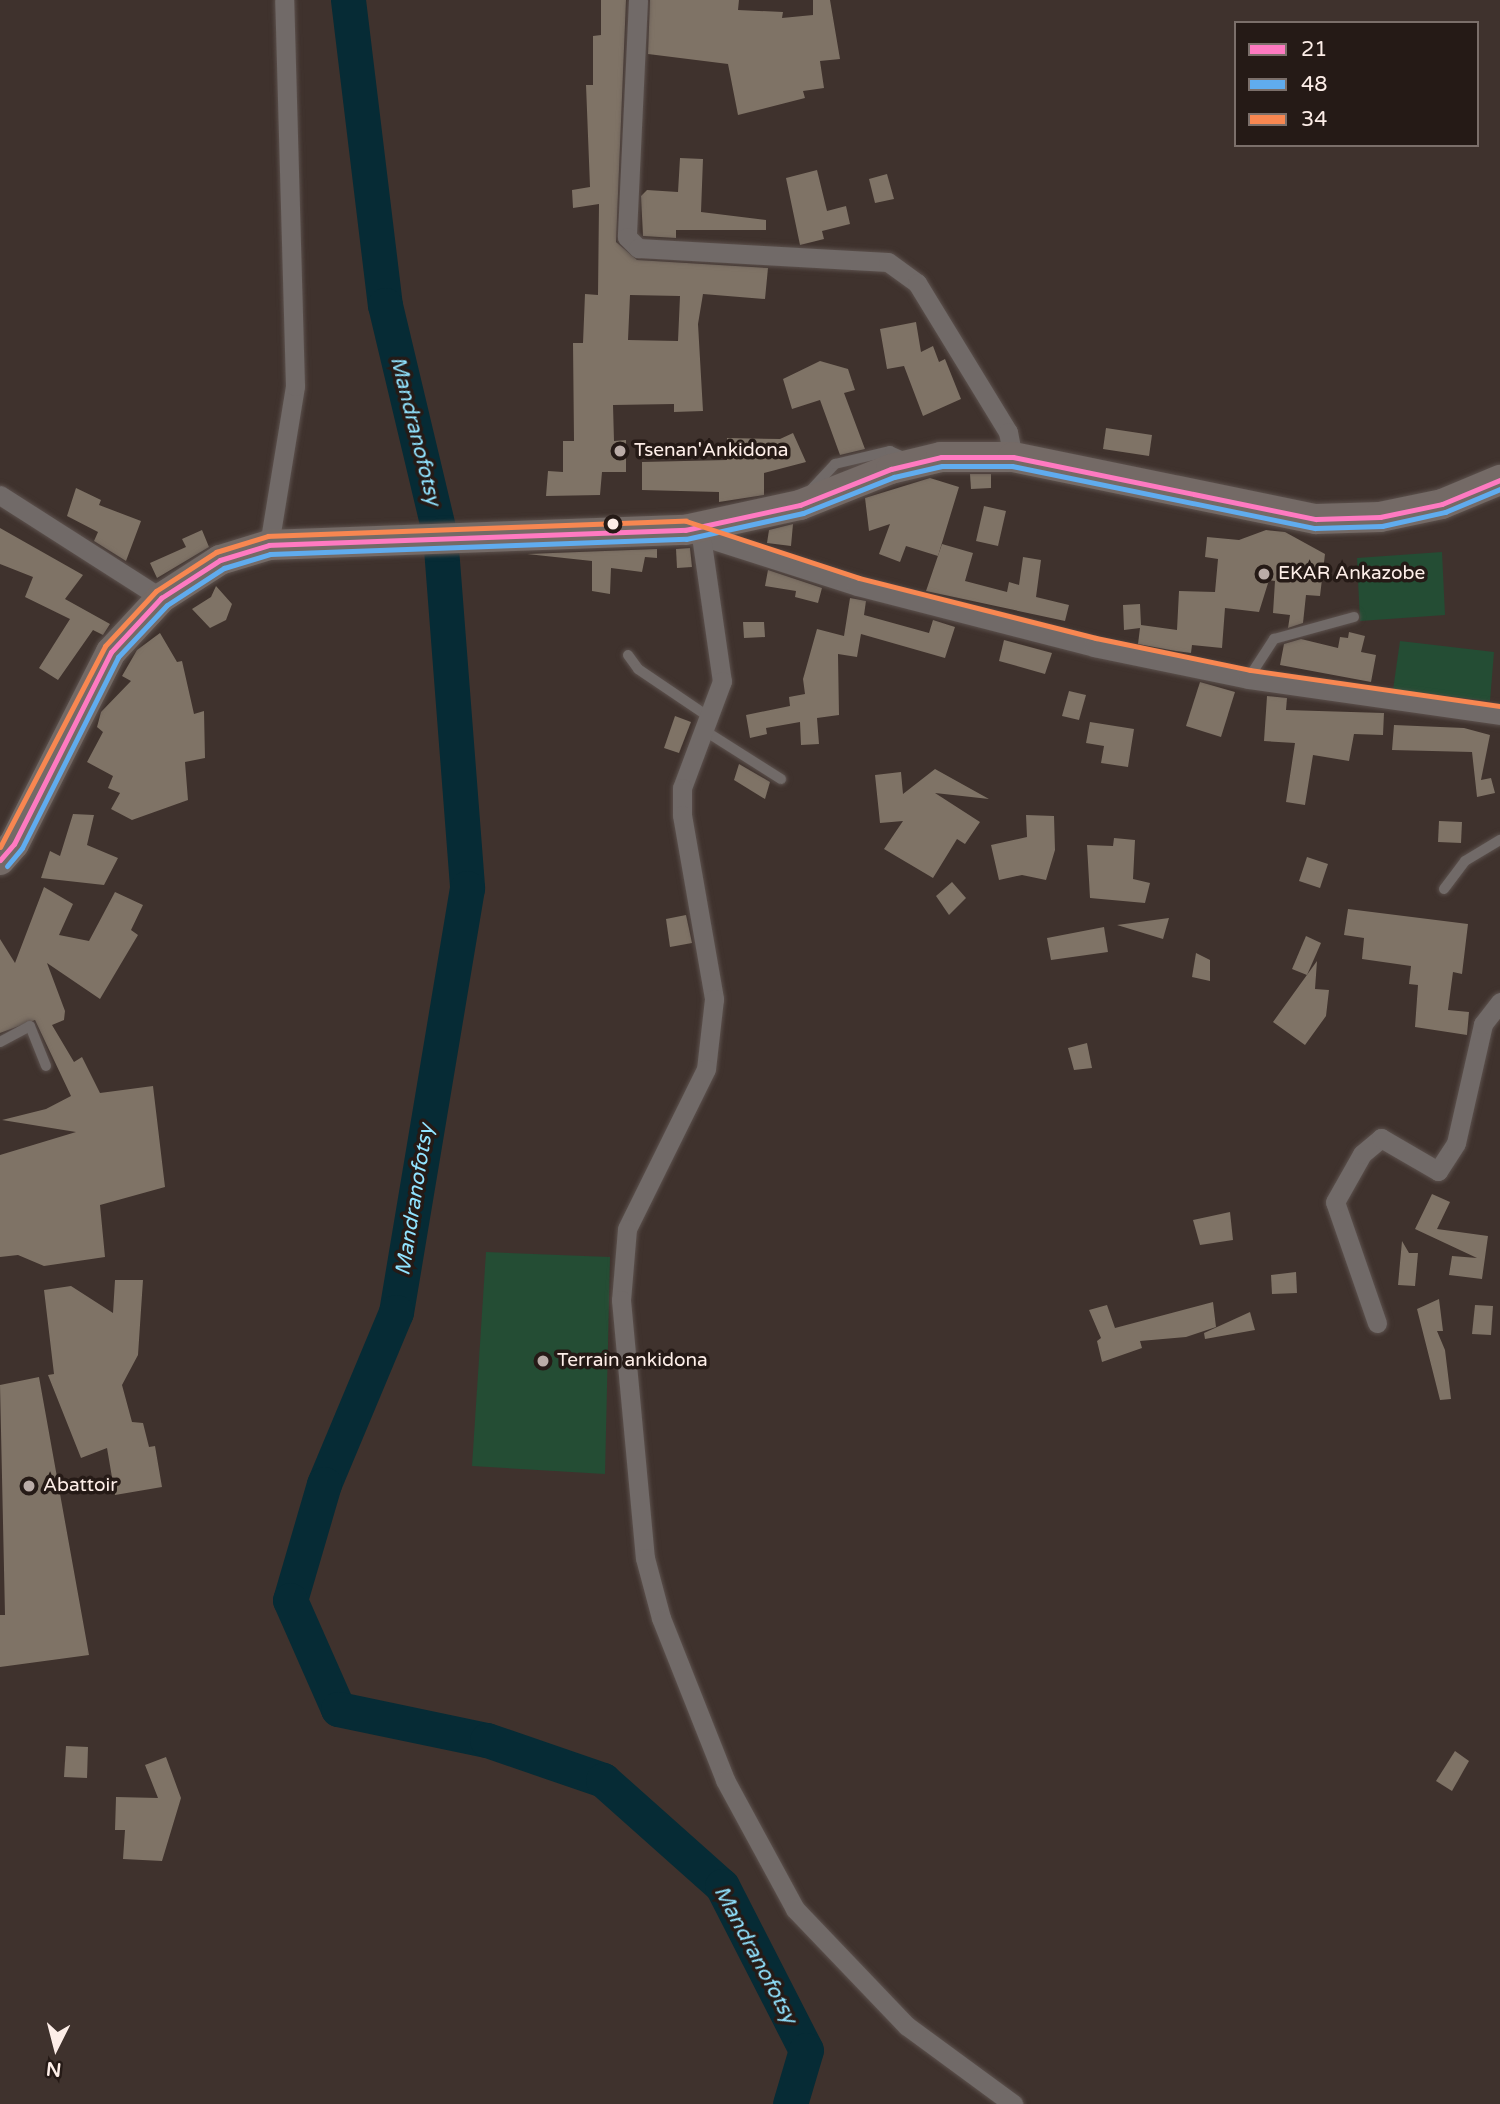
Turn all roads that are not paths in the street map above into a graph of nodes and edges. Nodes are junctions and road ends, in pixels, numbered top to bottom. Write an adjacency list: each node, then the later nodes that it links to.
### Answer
1 (284, 0): 7 (street)
2 (638, 0): 3 (street)
3 (1013, 457): 4 (main road); 6 (main road)
4 (1500, 480)
5 (0, 495): 8 (street)
6 (693, 533): 7 (main road); 11 (street); 13 (street)
7 (269, 545): 8 (main road)
8 (160, 598): 16 (main road)
9 (1354, 617): 11 (lane)
10 (628, 655): 13 (lane)
11 (1248, 679): 12 (street)
12 (1500, 715)
13 (707, 724): 14 (lane); 22 (street)
14 (781, 779)
15 (1500, 840): 17 (lane)
16 (0, 860)
17 (1444, 889)
18 (1500, 1002): 21 (street)
19 (0, 1042): 20 (lane)
20 (46, 1066)
21 (1377, 1324)
22 (1013, 2104)

